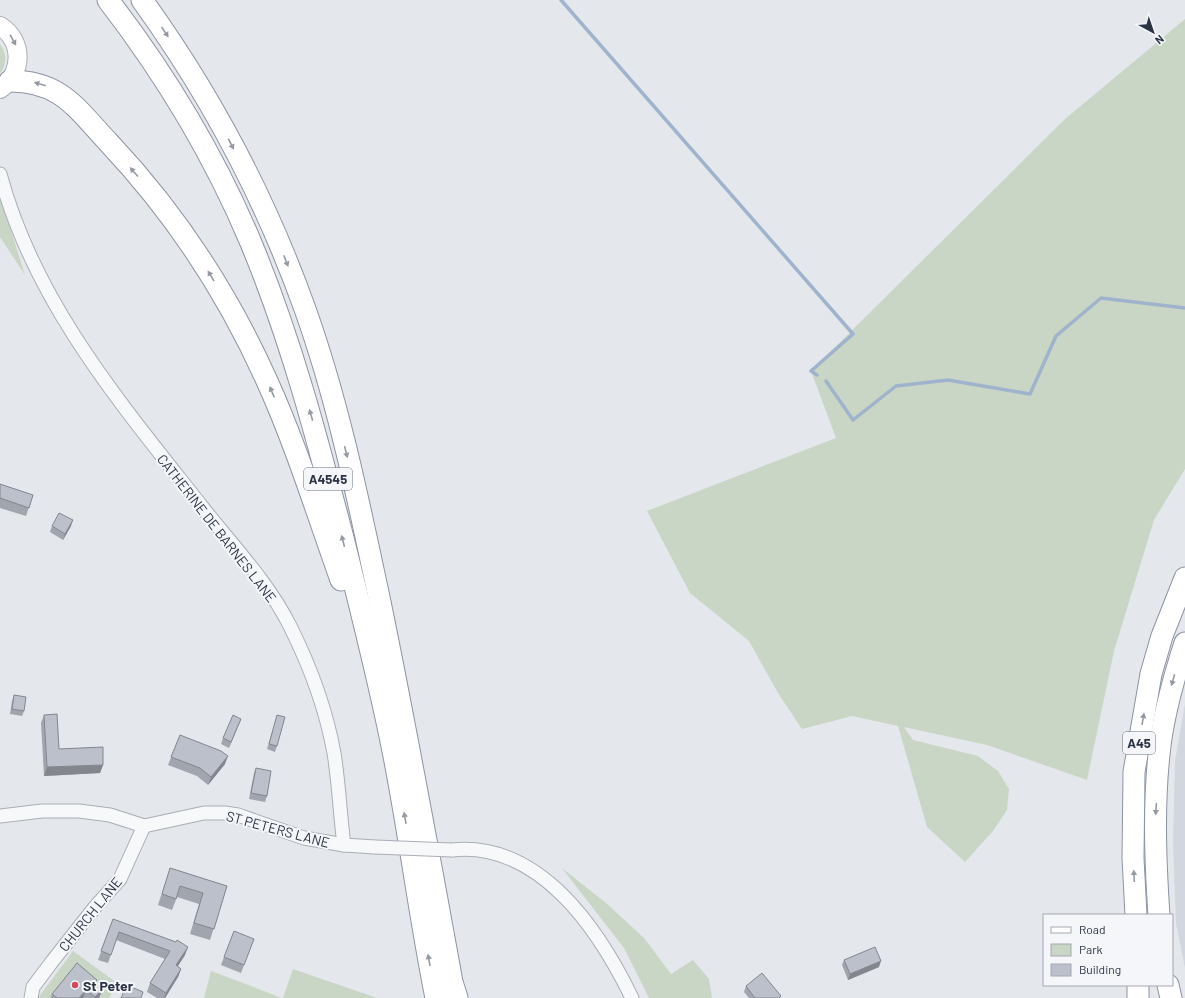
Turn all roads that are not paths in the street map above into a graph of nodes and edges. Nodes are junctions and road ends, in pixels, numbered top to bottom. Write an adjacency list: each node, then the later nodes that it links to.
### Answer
1 (108, 0): 8 (highway, A4545, one-way to 1)
2 (142, 0): 19 (highway, A4545, one-way to 19)
3 (0, 26): 4 (main road, one-way to 4)
4 (3, 87): 8 (highway, one-way to 4)
5 (0, 174): 11 (street, CATHERINE DE BARNES LANE)
6 (1185, 578): 12 (highway, A45, one-way to 6)
7 (1185, 643): 13 (highway, A45, one-way to 13)
8 (377, 678): 18 (highway, A4545, one-way to 8)
9 (0, 816): 10 (street)
10 (144, 826): 11 (street, ST PETERS LANE); 17 (street, CHURCH LANE)
11 (344, 845): 20 (street, bridge)
12 (1136, 914)
13 (1159, 914)
14 (1138, 986): 21 (highway)
15 (1163, 986): 22 (highway)
16 (1168, 986): 23 (highway)
17 (30, 998)
18 (436, 998)
19 (457, 998)
20 (632, 998)
21 (1138, 998)
22 (1164, 998)
23 (1171, 998)

